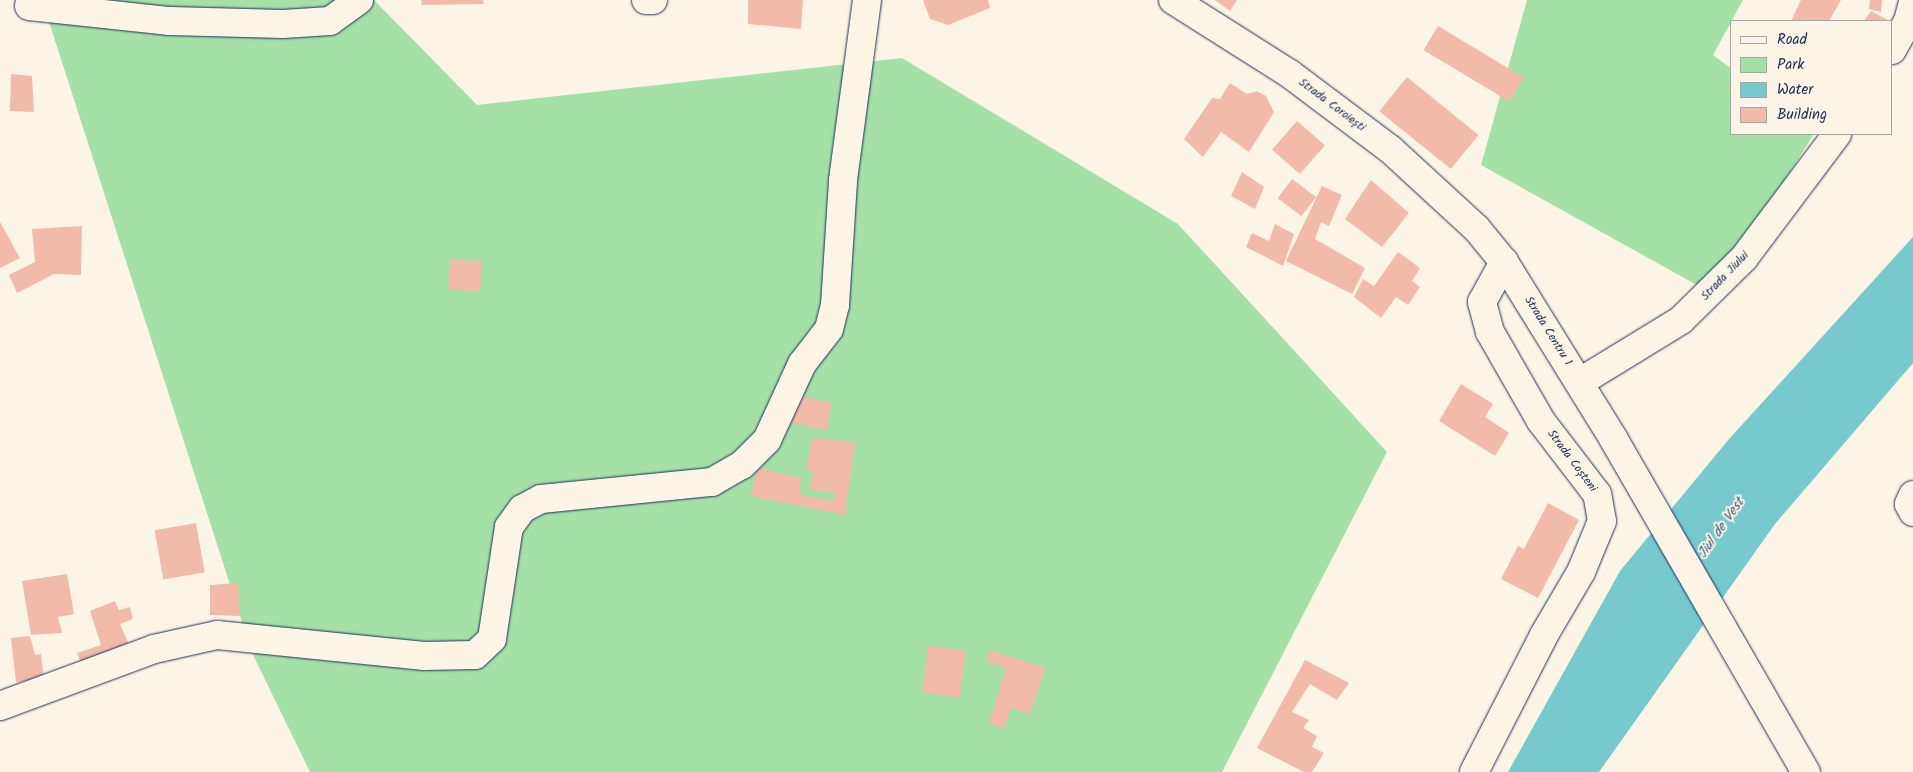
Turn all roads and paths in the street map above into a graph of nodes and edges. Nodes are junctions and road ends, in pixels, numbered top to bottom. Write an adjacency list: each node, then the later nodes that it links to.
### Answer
1 (359, 0): 7 (street)
2 (646, 0): 3 (street)
3 (653, 0)
4 (867, 0): 15 (street)
5 (1173, 0): 10 (street, Strada Coroiești)
6 (1913, 2): 8 (street)
7 (29, 6)
8 (1893, 48)
9 (1836, 135): 12 (street, Strada Jiului)
10 (1477, 229): 11 (street, Strada Centru 1)
11 (1504, 262): 12 (street, Strada Centru 1); 16 (street, Strada Coșteni)
12 (1580, 382): 17 (street, Strada Centru 1)
13 (1913, 495): 14 (street)
14 (1913, 512)
15 (0, 706)
16 (1474, 772)
17 (1806, 772)

